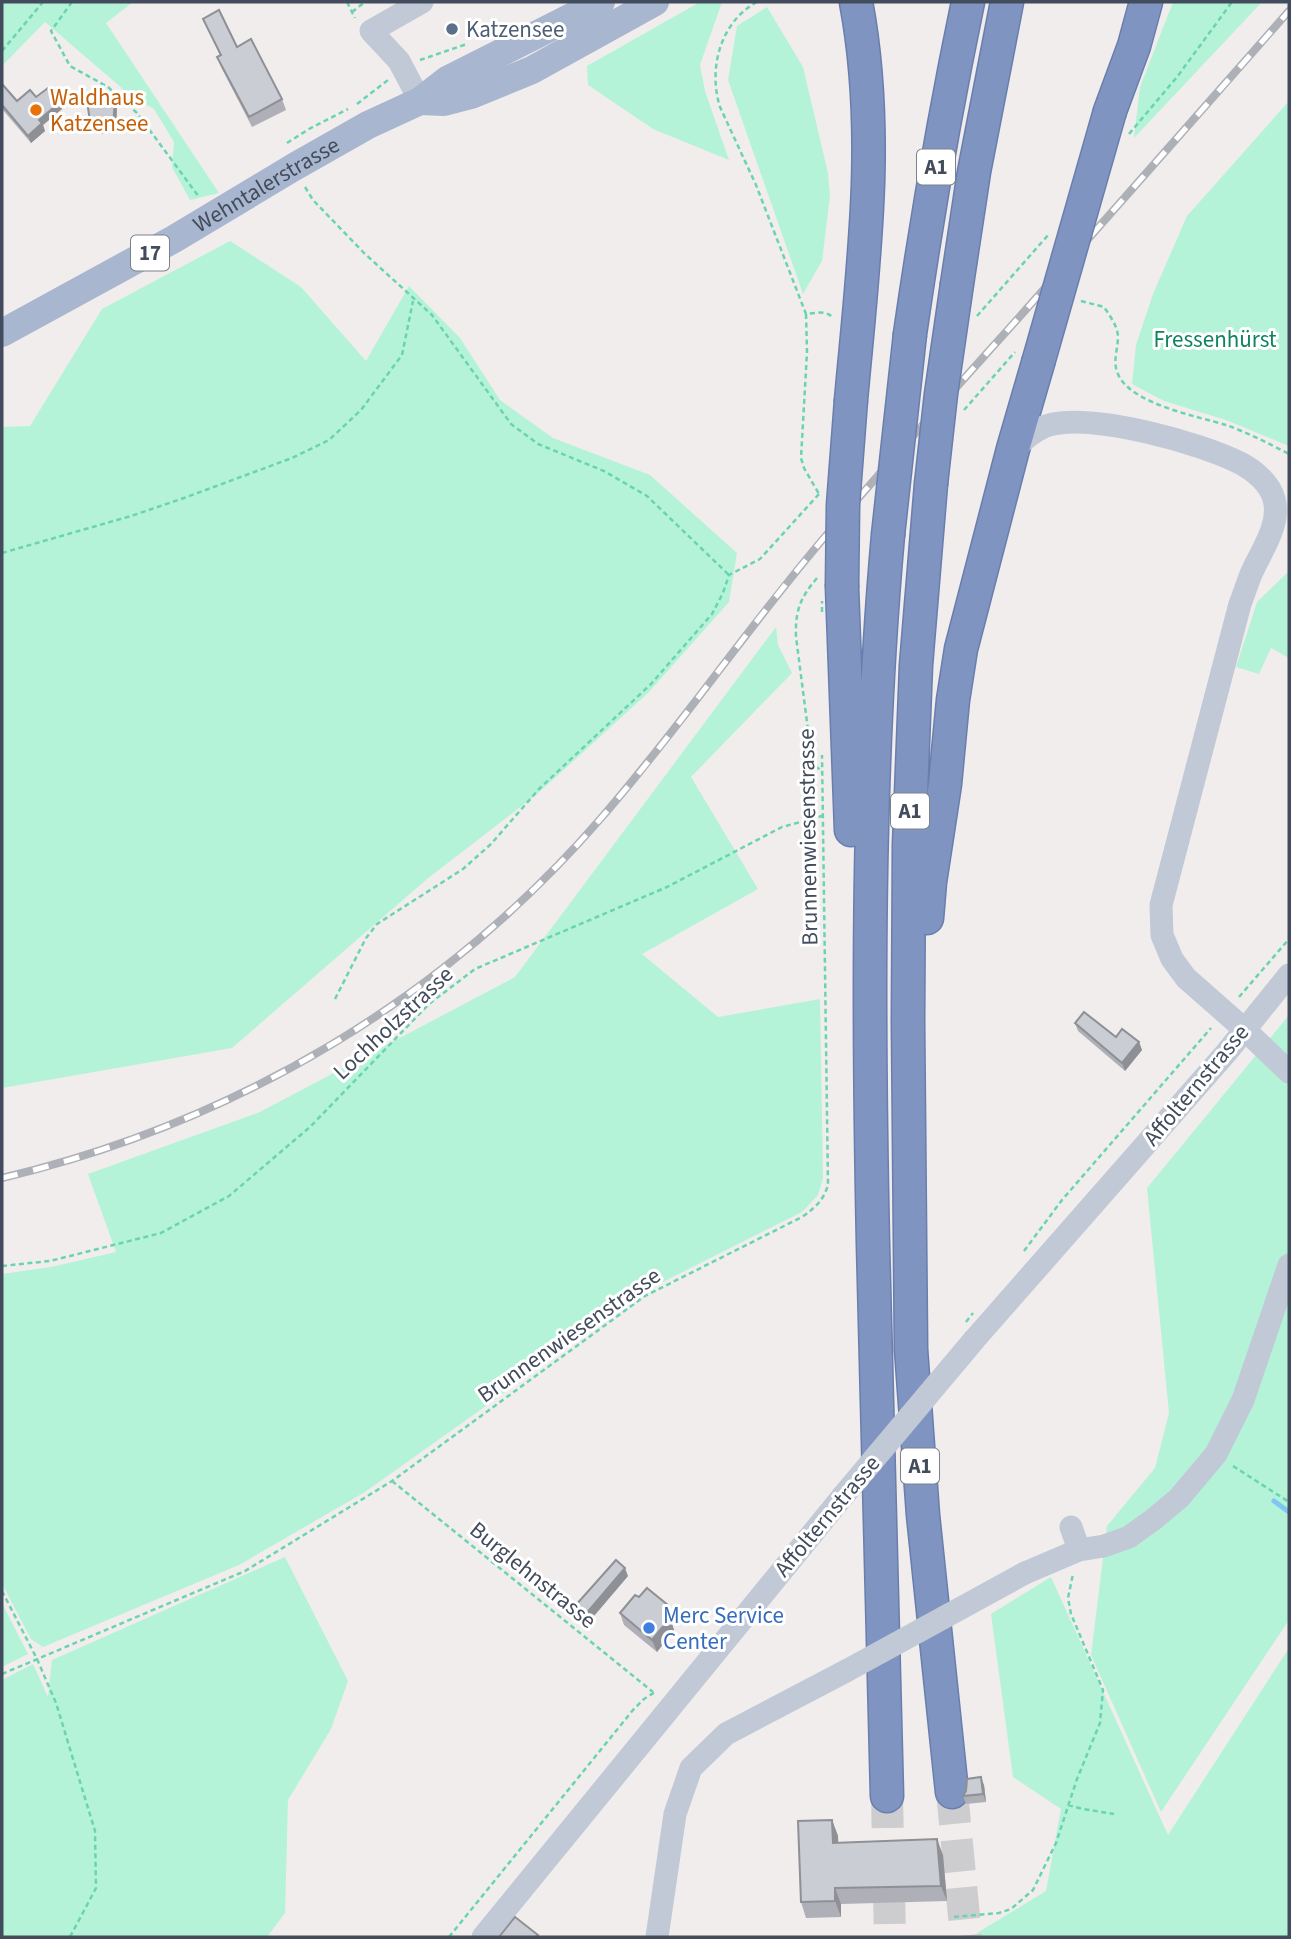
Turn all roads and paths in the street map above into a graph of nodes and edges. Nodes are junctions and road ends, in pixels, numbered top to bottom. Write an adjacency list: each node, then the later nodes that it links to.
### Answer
1 (43, 2): 16 (path)
2 (72, 2): 20 (path)
3 (347, 2): 14 (path)
4 (365, 2): 14 (path)
5 (422, 2): 17 (street)
6 (601, 2): 17 (main road, Wehntalerstrasse / 17)
7 (655, 2): 17 (main road, Wehntalerstrasse / 17)
8 (757, 2): 24 (path)
9 (856, 2): 35 (highway, bridge)
10 (968, 2): 35 (highway, A1, bridge)
11 (1007, 2): 41 (highway, A1, bridge)
12 (1146, 2): 28 (highway, bridge)
13 (1232, 2): 18 (path)
14 (352, 12): 15 (path)
15 (358, 25)
16 (2, 51)
17 (420, 101): 19 (main road, Wehntalerstrasse / 17)
18 (1126, 138)
19 (294, 167): 20 (main road, Wehntalerstrasse / 17); 22 (path)
20 (212, 218): 27 (main road, Wehntalerstrasse / 17)
21 (1056, 226): 25 (path)
22 (413, 299): 30 (path); 31 (path)
23 (1076, 300): 29 (path)
24 (806, 314): 26 (path); 31 (path)
25 (974, 319)
26 (836, 323)
27 (2, 333)
28 (1013, 449): 38 (street); 41 (highway)
29 (1289, 454)
30 (2, 553)
31 (729, 575): 37 (path)
32 (822, 746): 33 (path, Brunnenwiesenstrasse)
33 (823, 816): 44 (path, Lochholzstrasse); 46 (path, Brunnenwiesenstrasse)
34 (1289, 939): 38 (path)
35 (869, 940): 56 (highway, A1)
36 (1289, 975): 39 (street, Affolternstrasse)
37 (335, 999)
38 (1225, 1013): 39 (street); 42 (path)
39 (1244, 1029): 40 (street); 62 (street, Affolternstrasse, bridge)
40 (1289, 1072)
41 (909, 1139): 55 (highway, A1)
42 (1021, 1255)
43 (1289, 1265): 45 (street)
44 (2, 1266)
45 (1216, 1454): 47 (path); 49 (street)
46 (392, 1481): 51 (path, Brunnenwiesenstrasse); 54 (path, Burglehnstrasse)
47 (1289, 1502)
48 (1071, 1527): 49 (street)
49 (1079, 1550): 57 (path); 63 (street, bridge)
50 (2, 1591): 51 (path)
51 (37, 1659): 52 (path, Brunnenwiesenstrasse); 60 (path)
52 (2, 1674)
53 (662, 1687): 54 (path)
54 (654, 1693): 61 (path)
55 (952, 1792)
56 (887, 1796)
57 (1068, 1805): 58 (path); 59 (path)
58 (1114, 1814)
59 (954, 1917)
60 (70, 1937)
61 (449, 1937)
62 (483, 1937)
63 (657, 1937)

